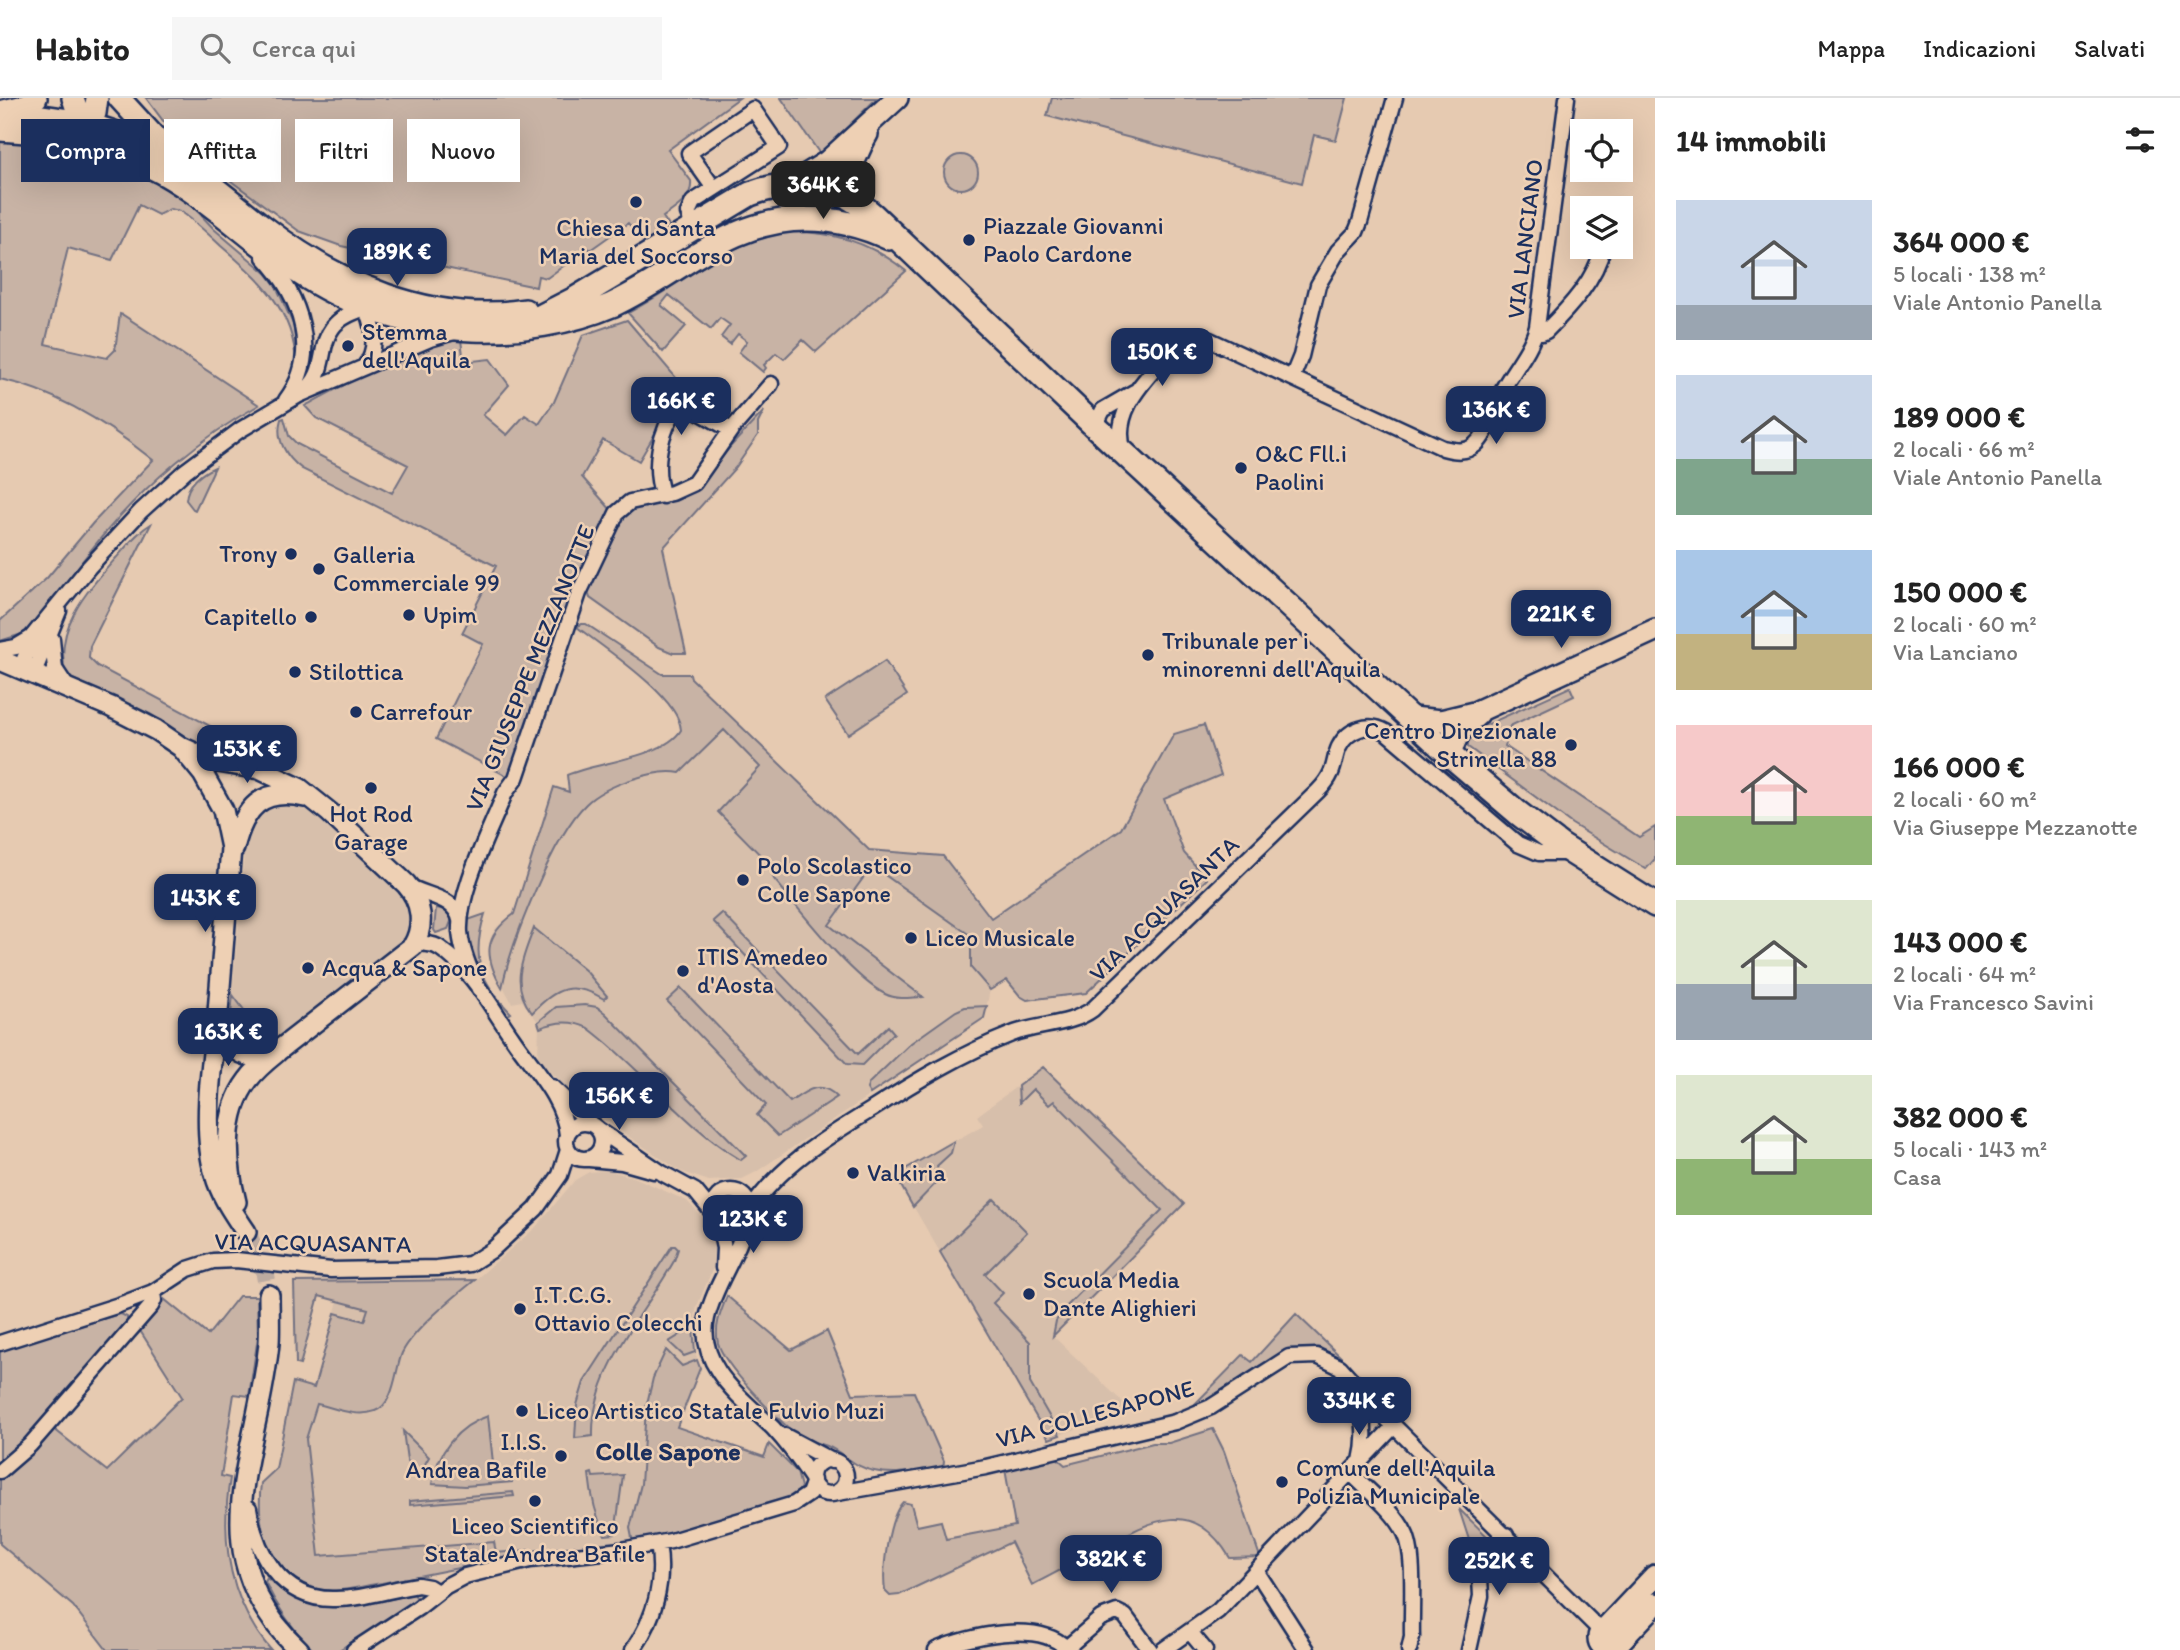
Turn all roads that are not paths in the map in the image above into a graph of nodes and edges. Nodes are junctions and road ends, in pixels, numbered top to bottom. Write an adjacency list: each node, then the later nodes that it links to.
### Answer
1 (36, 98): 8 (main road)
2 (73, 98): 10 (main road)
3 (97, 98): 11 (main road)
4 (119, 98): 14 (main road)
5 (1395, 98): 34 (street)
6 (1567, 98): 32 (street, VIA LANCIANO)
7 (891, 104): 15 (main road)
8 (0, 112): 9 (main road)
9 (61, 119)
10 (83, 119)
11 (90, 119)
12 (0, 129): 13 (main road)
13 (21, 130)
14 (164, 148)
15 (843, 162): 18 (main road); 20 (main road)
16 (150, 167): 21 (main road)
17 (206, 182): 26 (main road)
18 (790, 185): 20 (main road); 23 (main road)
19 (713, 187): 19 (street); 23 (street)
20 (840, 192): 22 (main road); 24 (main road)
21 (227, 218): 29 (main road); 40 (street)
22 (858, 225): 24 (main road); 30 (main road)
23 (694, 228): 27 (main road)
24 (914, 255): 38 (main road)
25 (1599, 259): 32 (street)
26 (320, 265): 28 (main road); 29 (street)
27 (601, 284): 28 (main road); 30 (main road)
28 (431, 307): 29 (street)
29 (366, 308): 31 (main road); 33 (street); 37 (street)
30 (512, 327): 31 (main road)
31 (480, 329): 33 (street)
32 (1536, 332): 34 (street, VIA LANCIANO)
33 (364, 368): 37 (street)
34 (1292, 378): 36 (street, VIA LANCIANO)
35 (771, 384): 42 (street, VIA GIUSEPPE MEZZANOTTE)
36 (1135, 391): 39 (street, VIA LANCIANO); 41 (street, VIA LANCIANO)
37 (299, 395): 40 (street)
38 (1066, 399): 39 (street, VIA LANCIANO); 43 (main road)
39 (1114, 402): 43 (street)
40 (283, 403): 46 (street)
41 (1124, 415): 43 (street); 44 (street, VIA LANCIANO)
42 (732, 429): 45 (street, VIA GIUSEPPE MEZZANOTTE); 45 (street)
43 (1099, 430): 44 (main road)
44 (1125, 453): 53 (main road)
45 (663, 496): 60 (street, VIA GIUSEPPE MEZZANOTTE)
46 (47, 627): 48 (street); 50 (street); 51 (street)
47 (1655, 630): 52 (main road)
48 (0, 650)
49 (0, 660): 50 (street)
50 (25, 671): 51 (street)
51 (73, 691): 54 (street)
52 (1485, 708): 53 (main road); 55 (main road)
53 (1412, 718): 55 (main road)
54 (181, 747): 56 (street); 58 (street)
55 (1451, 755): 57 (main road)
56 (317, 802): 58 (street); 59 (street)
57 (1571, 853): 62 (main road); 77 (street, VIA ACQUASANTA)
58 (231, 860): 67 (street)
59 (406, 884): 61 (street); 65 (street)
60 (468, 886): 61 (street); 63 (street, VIA GIUSEPPE MEZZANOTTE)
61 (434, 897): 63 (street)
62 (1655, 905)
63 (460, 924): 64 (street); 66 (street, VIA GIUSEPPE MEZZANOTTE)
64 (426, 944): 65 (street); 66 (street, VIA GIUSEPPE MEZZANOTTE)
65 (404, 954): 68 (street)
66 (479, 989): 69 (street, VIA GIUSEPPE MEZZANOTTE)
67 (218, 1012): 68 (street); 68 (street)
68 (279, 1050)
69 (541, 1076): 70 (street, VIA GIUSEPPE MEZZANOTTE); 71 (street, VIA GIUSEPPE MEZZANOTTE)
70 (595, 1127): 71 (street); 72 (street); 73 (street)
71 (567, 1142): 72 (street); 74 (street, VIA ACQUASANTA)
72 (587, 1159): 73 (street); 74 (street, VIA ACQUASANTA)
73 (662, 1173): 75 (street)
74 (560, 1175): 80 (street, VIA ACQUASANTA)
75 (689, 1186): 76 (street); 78 (street)
76 (726, 1191): 77 (street); 78 (street)
77 (749, 1215): 78 (street); 79 (street)
78 (716, 1217): 79 (street)
79 (722, 1276): 85 (street)
80 (153, 1292): 82 (street, VIA ACQUASANTA); 88 (street)
81 (269, 1295): 90 (street)
82 (0, 1343)
83 (1347, 1375): 84 (street, VIA COLLESAPONE); 86 (street); 92 (street, VIA COLLESAPONE)
84 (1394, 1426): 86 (street); 94 (street, VIA COLLESAPONE)
85 (775, 1430): 87 (street, VIA COLLESAPONE); 91 (street)
86 (1361, 1461): 89 (street)
87 (836, 1462): 91 (street); 92 (street, VIA COLLESAPONE); 93 (street)
88 (0, 1471)
89 (1350, 1472): 96 (street); 112 (street)
90 (245, 1473): 98 (street); 105 (street)
91 (813, 1481): 93 (street); 95 (street)
92 (891, 1482): 93 (street, VIA COLLESAPONE)
93 (832, 1494)
94 (1506, 1535): 101 (street, VIA COLLESAPONE); 113 (street)
95 (658, 1544): 98 (street); 107 (street)
96 (1257, 1572): 100 (street); 111 (street)
97 (1655, 1576): 101 (main road)
98 (437, 1592): 102 (street)
99 (1655, 1604): 101 (main road)
100 (1190, 1632): 104 (street); 110 (street)
101 (1613, 1641): 114 (main road)
102 (365, 1645): 106 (street)
103 (1065, 1649): 108 (street); 109 (street)
104 (1168, 1649)
105 (299, 1650)
106 (354, 1650)
107 (633, 1650)
108 (936, 1650)
109 (1150, 1650)
110 (1205, 1650)
111 (1307, 1650)
112 (1409, 1650)
113 (1469, 1650)
114 (1584, 1650)

